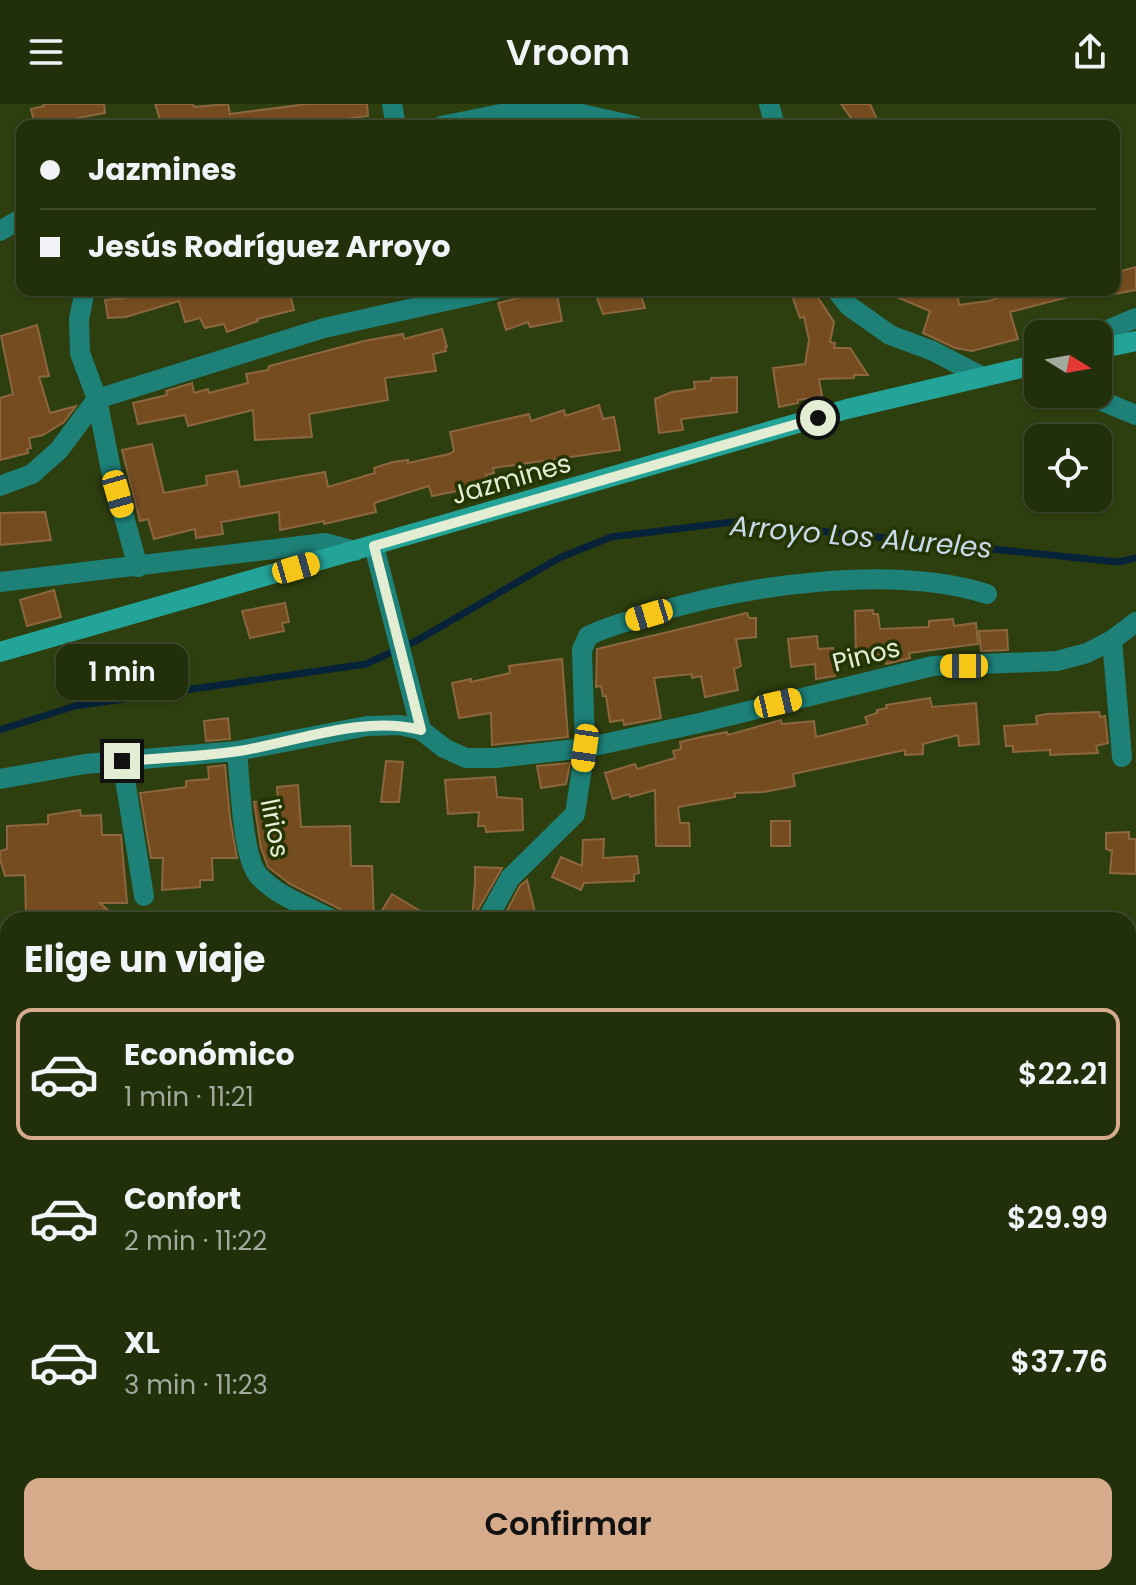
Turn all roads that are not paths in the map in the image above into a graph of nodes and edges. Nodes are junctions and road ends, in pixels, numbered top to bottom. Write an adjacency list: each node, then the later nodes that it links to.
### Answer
1 (471, 120): 2 (street)
2 (608, 120)
3 (84, 296): 12 (street)
4 (468, 296): 12 (street)
5 (841, 296): 11 (street)
6 (1136, 318): 7 (street)
7 (1112, 328)
8 (1136, 341): 9 (main road)
9 (1112, 346)
10 (1024, 367): 11 (main road, Jazmines)
11 (981, 376): 16 (main road, Jazmines)
12 (97, 399): 15 (street); 17 (street)
13 (1112, 405): 14 (street)
14 (1136, 415)
15 (0, 486)
16 (364, 549): 17 (street); 22 (main road, Jazmines); 23 (street)
17 (138, 567): 18 (street)
18 (0, 582)
19 (987, 594): 24 (street)
20 (1136, 622): 21 (street, Pinos)
21 (1112, 640): 24 (street, Pinos); 26 (street)
22 (0, 652)
23 (421, 730): 24 (street, Pinos); 25 (street)
24 (585, 748): 31 (street)
25 (237, 751): 27 (street); 30 (street, lirios)
26 (1122, 757)
27 (122, 761): 28 (street); 29 (street)
28 (0, 779)
29 (144, 896)
30 (318, 912)
31 (491, 912)

